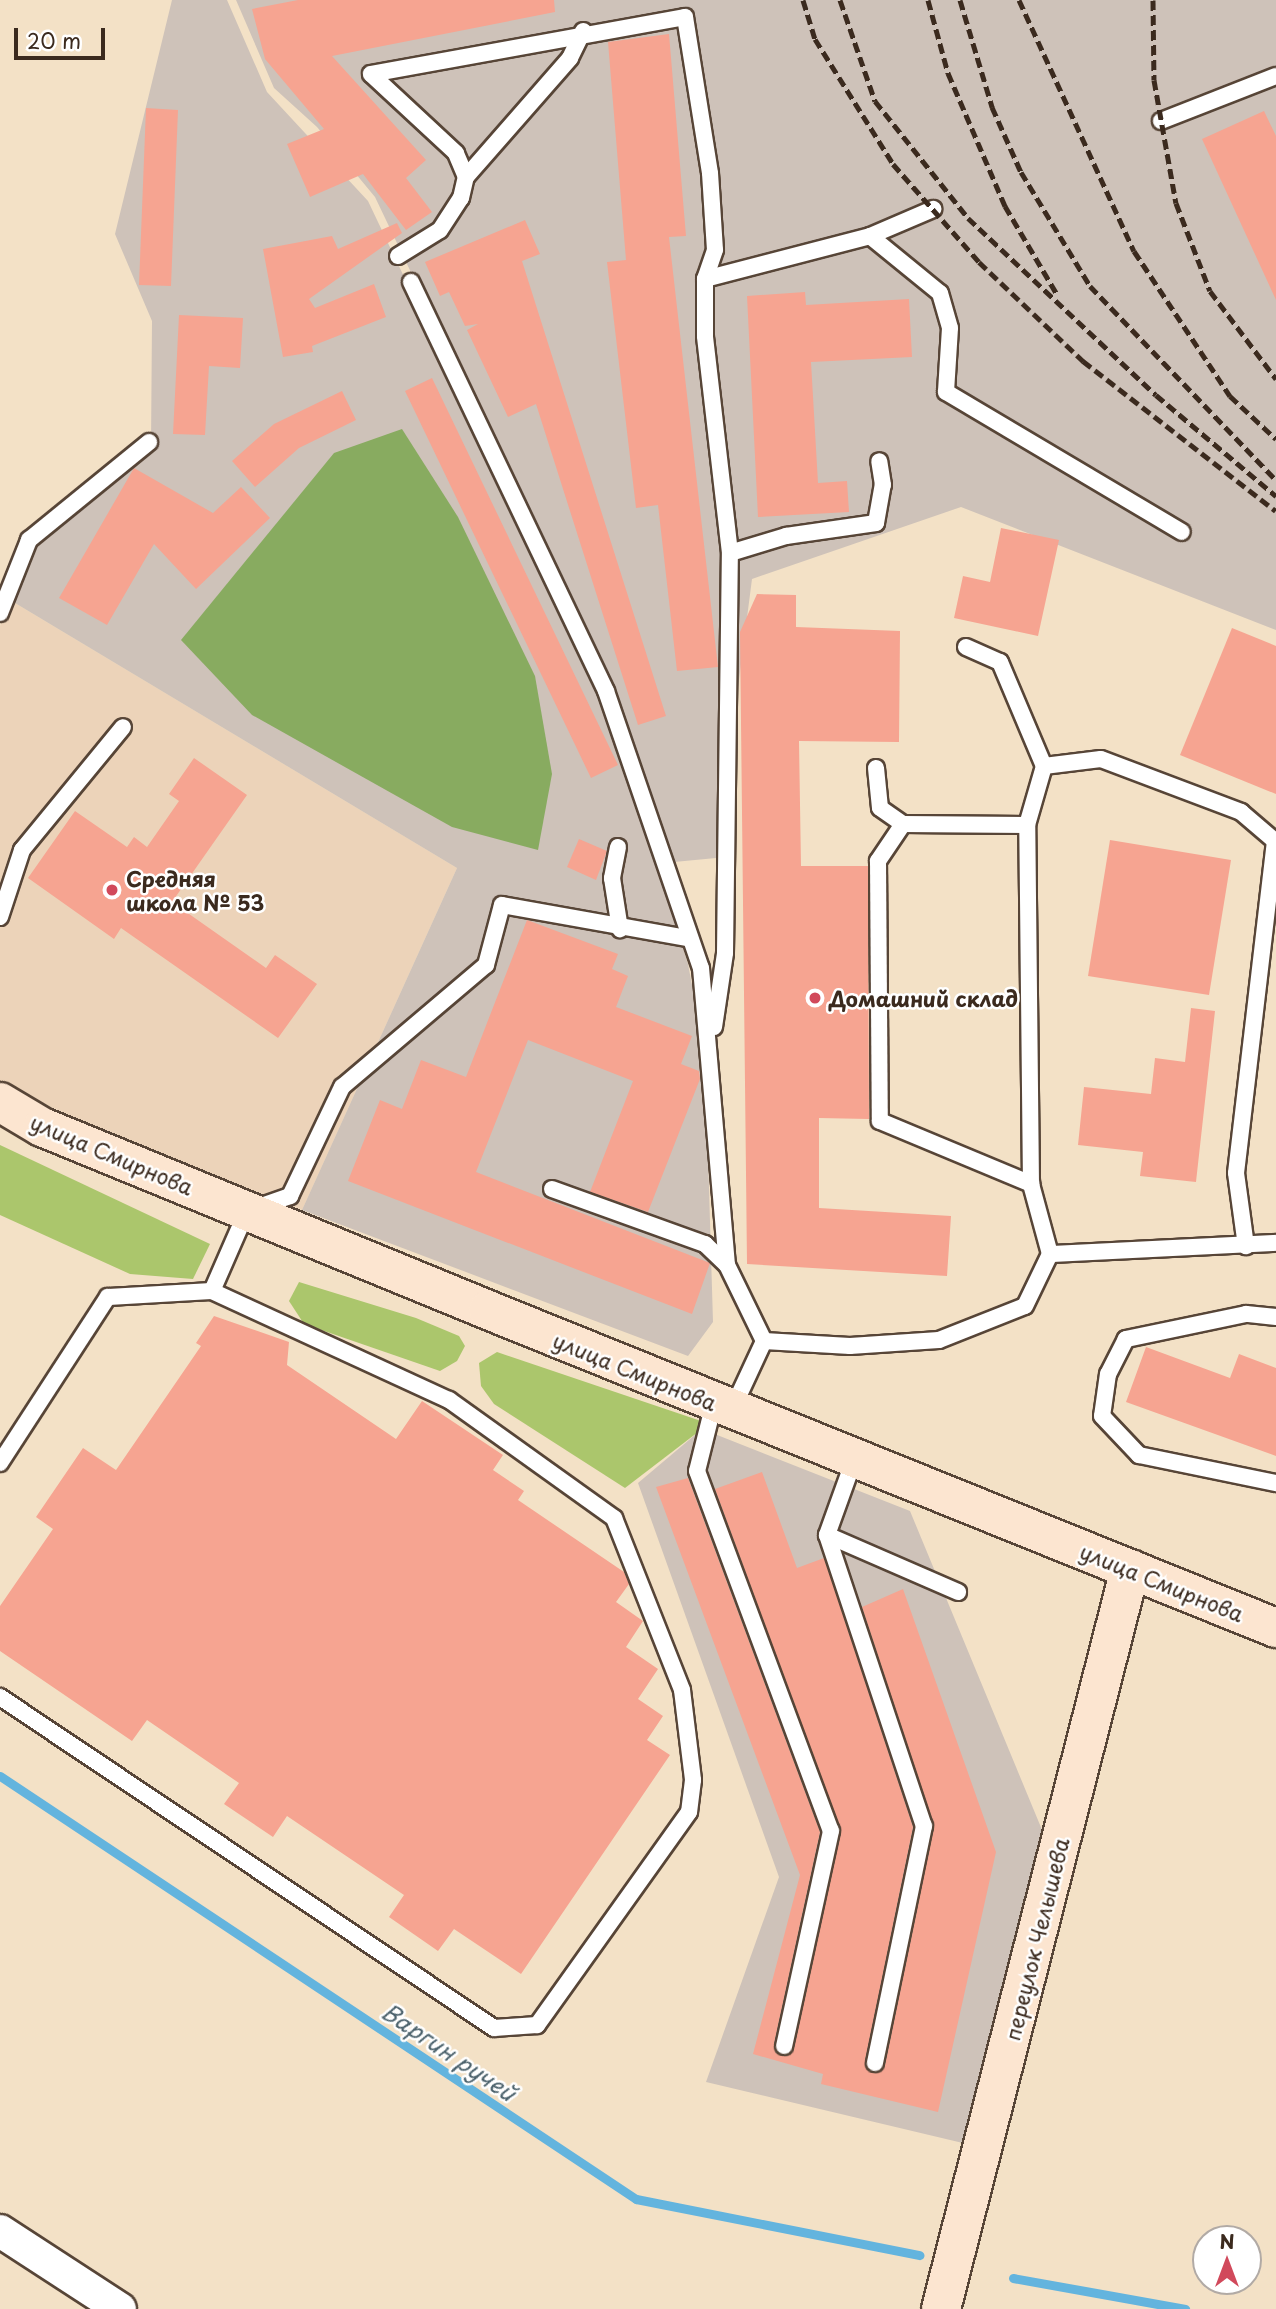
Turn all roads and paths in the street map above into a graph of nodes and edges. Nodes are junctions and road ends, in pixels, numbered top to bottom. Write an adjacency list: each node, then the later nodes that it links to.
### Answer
1 (583, 31): 4 (lane); 4 (lane); 8 (lane)
2 (1276, 76): 3 (lane)
3 (1161, 121)
4 (466, 177): 7 (lane)
5 (933, 209): 6 (lane)
6 (870, 236): 8 (lane); 12 (lane)
7 (398, 256)
8 (705, 279): 13 (lane)
9 (411, 282): 25 (lane)
10 (149, 442): 14 (lane)
11 (879, 461): 13 (lane)
12 (1182, 531)
13 (730, 554): 26 (lane)
14 (0, 613)
15 (966, 647): 17 (lane)
16 (123, 727): 23 (lane)
17 (1044, 765): 20 (lane); 21 (lane)
18 (876, 768): 19 (lane)
19 (903, 824): 20 (lane); 28 (lane)
20 (1027, 825): 28 (lane)
21 (1276, 842): 32 (lane)
22 (618, 847): 24 (lane)
23 (0, 917)
24 (620, 929): 25 (lane); 30 (lane)
25 (688, 938): 26 (lane)
26 (710, 1051): 34 (lane)
27 (0, 1102): 30 (main road, улица Смирнова)
28 (1031, 1184): 33 (lane)
29 (552, 1189): 34 (lane)
30 (247, 1211): 35 (lane); 38 (main road, улица Смирнова)
31 (1276, 1243): 32 (lane)
32 (1246, 1246): 33 (lane)
33 (1050, 1254): 37 (lane)
34 (727, 1265): 37 (lane)
35 (212, 1290): 40 (lane); 46 (lane)
36 (1276, 1317): 41 (lane)
37 (764, 1341): 38 (lane)
38 (723, 1407): 39 (main road, улица Смирнова); 47 (lane)
39 (854, 1460): 42 (lane); 43 (main road, улица Смирнова)
40 (0, 1463)
41 (1276, 1483)
42 (827, 1535): 44 (lane); 48 (lane)
43 (1130, 1569): 45 (main road, улица Смирнова); 51 (main road, переулок Челышева)
44 (957, 1592)
45 (1276, 1628)
46 (0, 1697)
47 (784, 2046)
48 (875, 2063)
49 (0, 2231): 50 (street)
50 (120, 2309)
51 (941, 2309)

